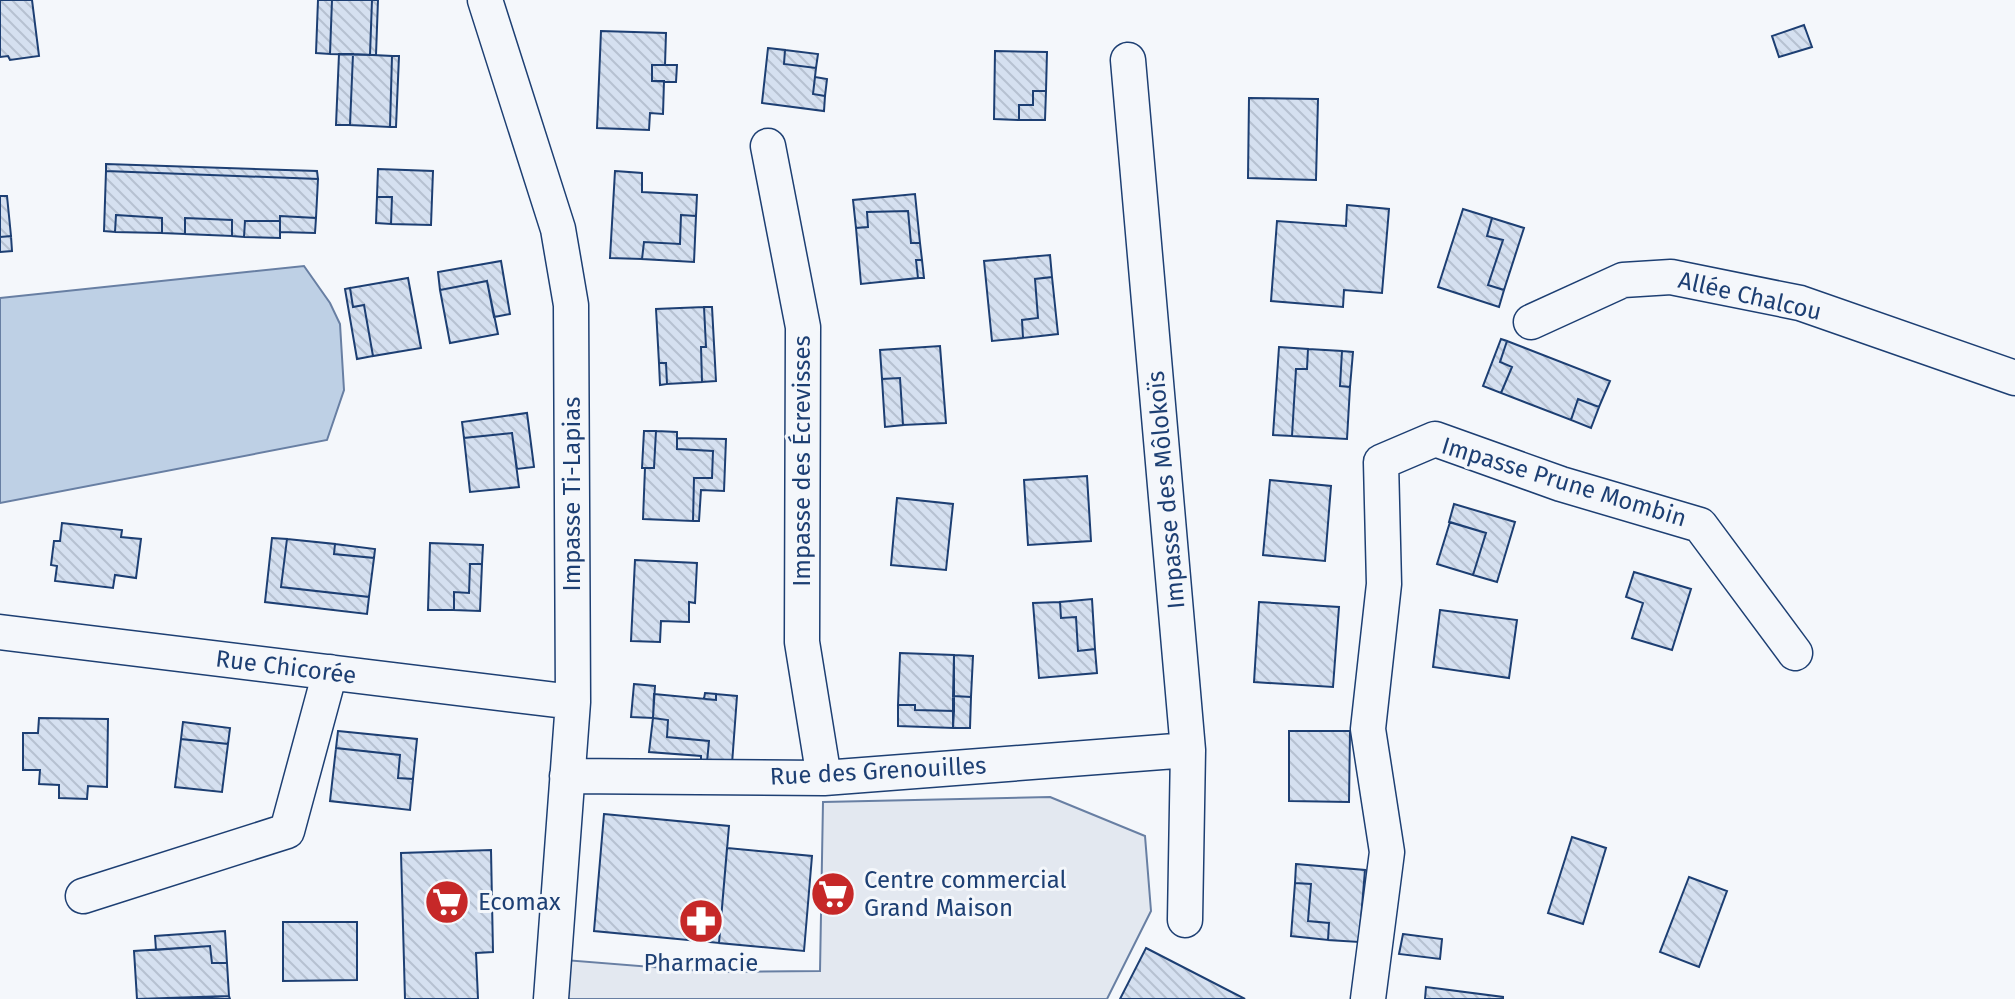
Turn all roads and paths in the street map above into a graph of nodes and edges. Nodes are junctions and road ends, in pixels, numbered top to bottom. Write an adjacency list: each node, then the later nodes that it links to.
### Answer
1 (485, 0): 9 (street, Impasse Ti-Lapias)
2 (1128, 60): 10 (street, Impasse des Môlokoïs)
3 (768, 146): 12 (street, Impasse des Écrevisses)
4 (1531, 322): 5 (street, Allée Chalcou)
5 (2015, 378)
6 (0, 632): 8 (street, Rue Chicorée)
7 (1795, 653): 16 (street, Impasse Prune Mombin)
8 (330, 672): 9 (street, Rue Chicorée); 13 (street)
9 (573, 702): 11 (street, Impasse Ti-Lapias)
10 (1188, 750): 12 (street, Rue des Grenouilles); 14 (street, Impasse des Môlokoïs)
11 (567, 776): 12 (street, Rue des Grenouilles); 15 (street, Impasse Ti-Lapias)
12 (824, 778)
13 (83, 896)
14 (1185, 920)
15 (551, 999)
16 (1368, 999)

